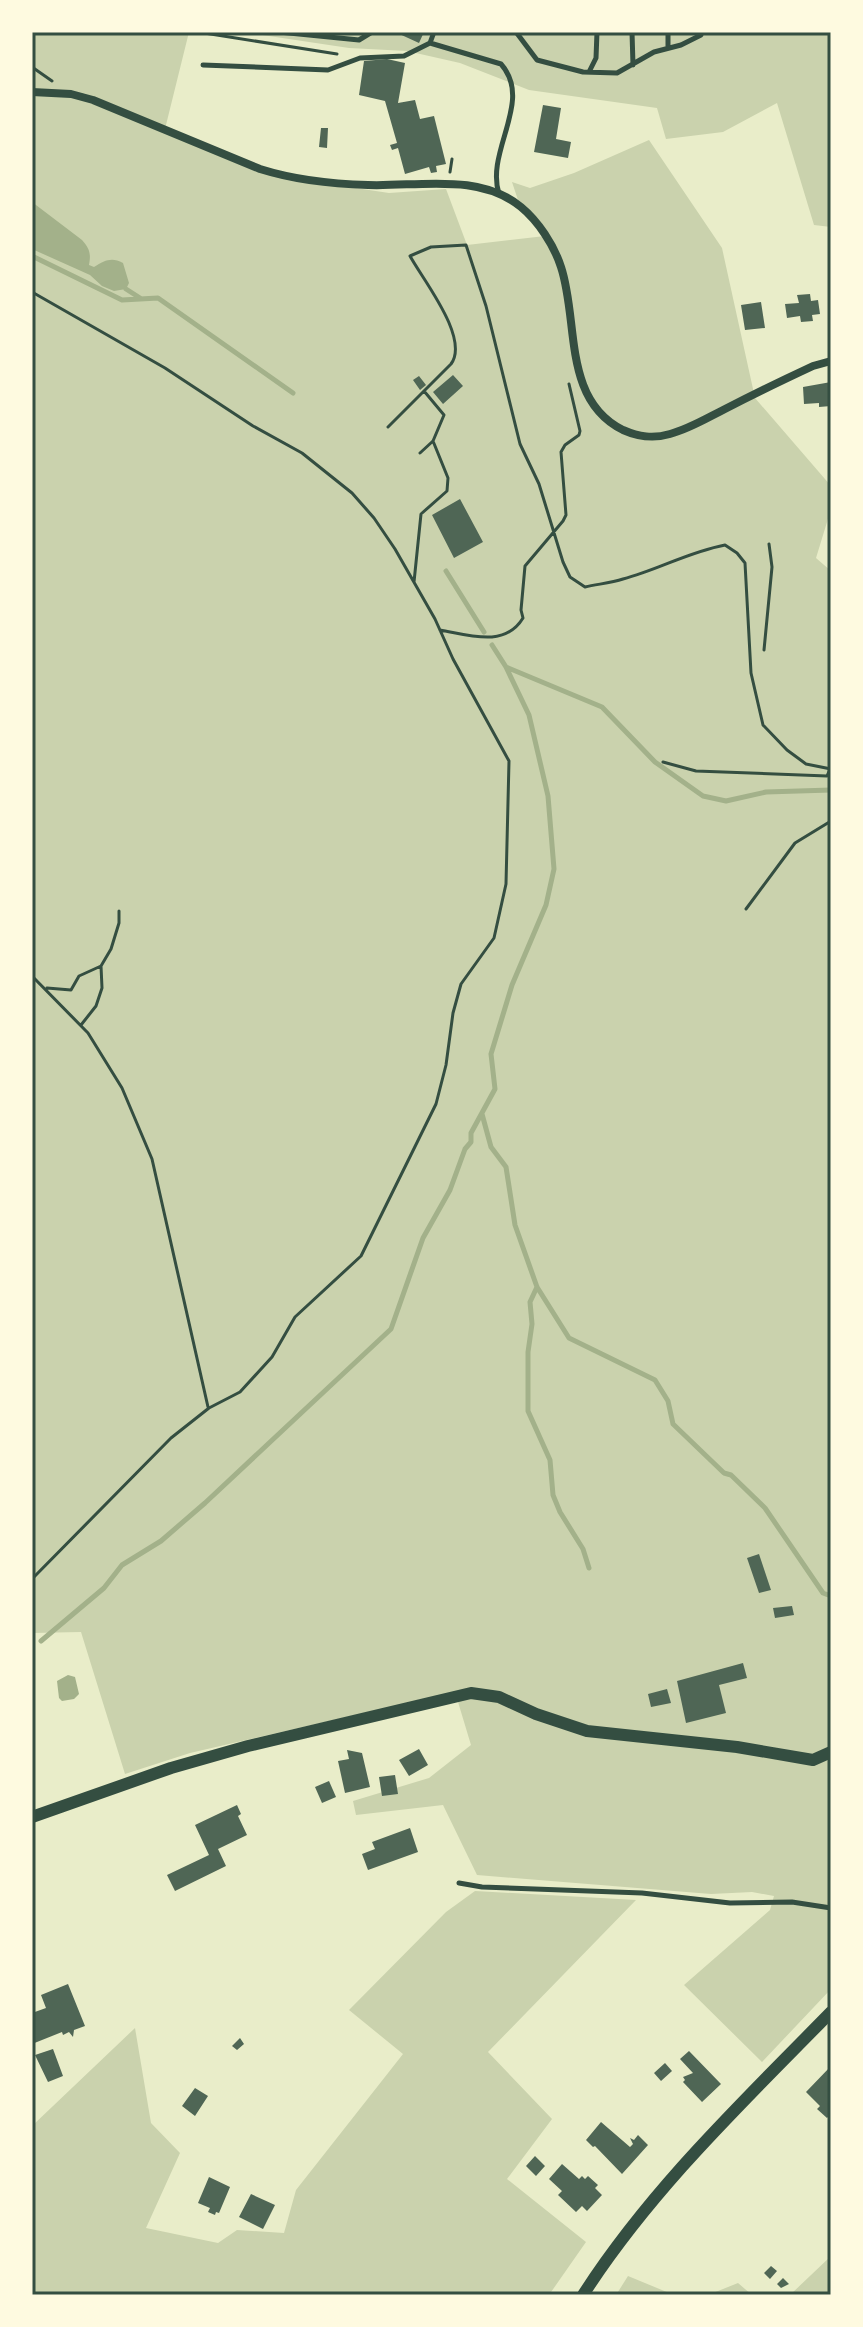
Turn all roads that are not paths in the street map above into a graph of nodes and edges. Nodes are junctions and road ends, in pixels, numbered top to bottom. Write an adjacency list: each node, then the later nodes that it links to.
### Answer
1 (279, 32): 10 (lane)
2 (372, 32): 10 (lane)
3 (434, 32): 12 (lane)
4 (516, 32): 11 (lane)
5 (529, 32): 11 (lane)
6 (597, 32): 16 (lane)
7 (632, 32): 15 (lane)
8 (668, 32): 13 (lane)
9 (701, 32): 13 (lane)
10 (314, 34)
11 (524, 42): 16 (lane)
12 (430, 43): 14 (lane); 18 (lane)
13 (668, 47): 15 (lane)
14 (203, 65)
15 (633, 65): 16 (lane)
16 (589, 72)
17 (32, 92): 18 (street)
18 (499, 194): 19 (street)
19 (831, 361)
20 (831, 1752): 21 (street)
21 (32, 1817)
22 (459, 1883): 23 (lane)
23 (831, 1908)
24 (831, 2012): 25 (street)
25 (583, 2295)

